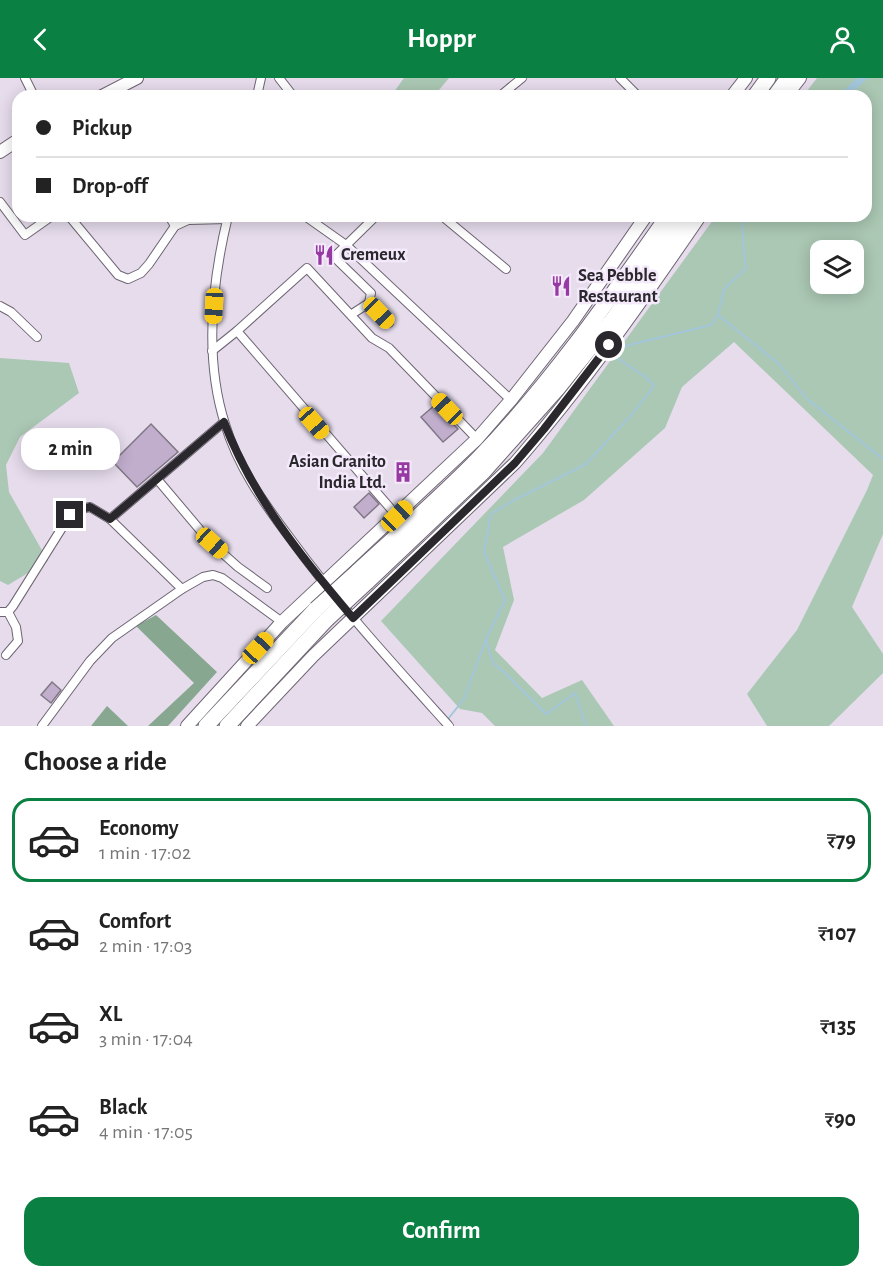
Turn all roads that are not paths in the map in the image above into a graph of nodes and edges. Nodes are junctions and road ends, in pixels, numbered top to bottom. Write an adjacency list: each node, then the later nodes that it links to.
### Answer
1 (138, 78): 7 (street)
2 (279, 78): 8 (street)
3 (522, 78): 9 (street)
4 (620, 78): 10 (street)
5 (746, 78): 11 (street)
6 (800, 78): 12 (street)
7 (115, 90)
8 (289, 90)
9 (507, 90)
10 (632, 90)
11 (737, 90)
12 (791, 90)
13 (0, 202): 14 (street)
14 (12, 218)
15 (15, 222): 16 (street)
16 (43, 222)
17 (74, 222): 28 (street)
18 (173, 222): 28 (street)
19 (184, 222): 28 (street)
20 (226, 222): 37 (street)
21 (313, 222): 29 (street)
22 (370, 222): 29 (street)
23 (449, 222): 30 (street)
24 (642, 222): 38 (street)
25 (664, 222): 44 (highway)
26 (681, 222): 44 (highway)
27 (696, 222): 50 (street)
28 (175, 226)
29 (346, 244): 31 (street); 38 (street)
30 (506, 269)
31 (369, 303): 33 (street); 34 (street)
32 (0, 306): 36 (street)
33 (352, 314): 35 (street); 40 (street)
34 (389, 323)
35 (237, 331): 37 (street); 42 (street)
36 (37, 337)
37 (212, 351): 39 (street)
38 (511, 400): 40 (street)
39 (224, 422): 41 (street); 45 (street)
40 (477, 439): 42 (street)
41 (157, 479): 43 (street); 46 (street)
42 (397, 516): 45 (street)
43 (110, 519): 47 (street); 48 (street)
44 (362, 577): 49 (highway, bridge)
45 (324, 584): 50 (street); 51 (street)
46 (267, 588)
47 (182, 589): 51 (street); 53 (street)
48 (4, 612): 52 (street)
49 (322, 614): 55 (highway); 56 (highway)
50 (353, 618): 57 (street); 58 (street)
51 (282, 622): 54 (street)
52 (6, 655)
53 (42, 726)
54 (187, 726)
55 (206, 726)
56 (227, 726)
57 (247, 726)
58 (449, 726)

